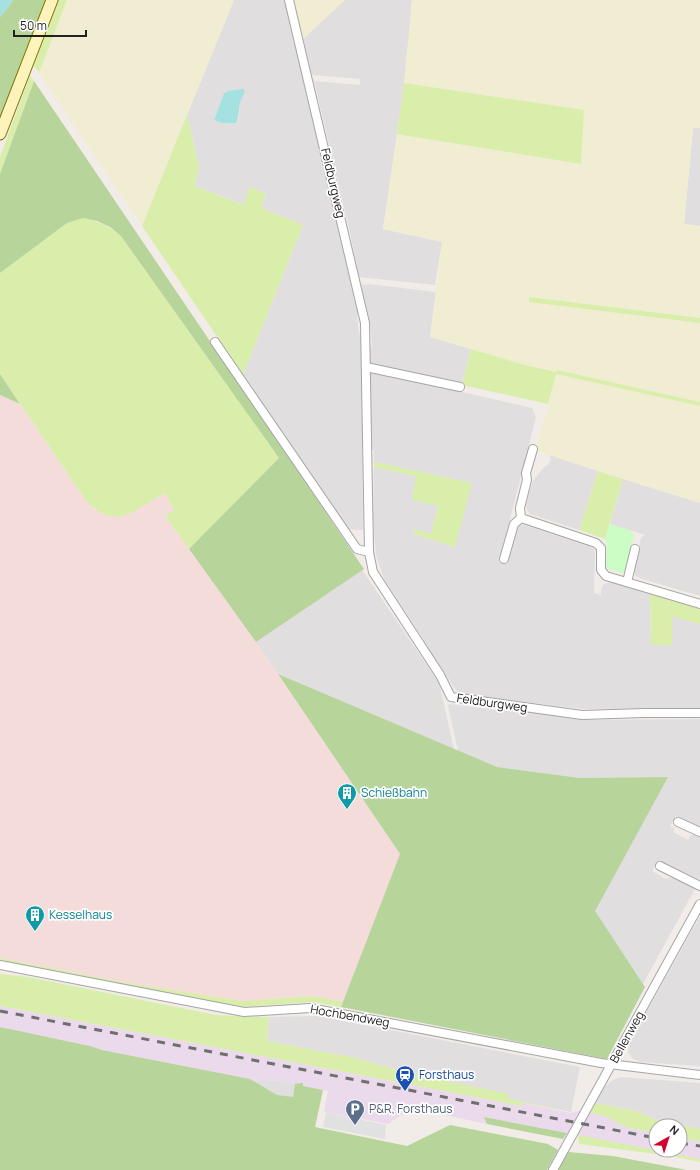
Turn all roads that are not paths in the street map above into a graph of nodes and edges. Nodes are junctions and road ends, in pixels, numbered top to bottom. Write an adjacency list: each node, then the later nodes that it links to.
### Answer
1 (52, 0): 3 (street)
2 (289, 0): 5 (street, Feldburgweg)
3 (0, 134)
4 (215, 342): 10 (street)
5 (366, 367): 6 (street); 10 (street, Feldburgweg)
6 (460, 387)
7 (533, 449): 8 (street)
8 (521, 518): 11 (street); 12 (street)
9 (635, 549): 12 (street)
10 (369, 552): 14 (street, Feldburgweg)
11 (504, 559)
12 (627, 582): 13 (street)
13 (700, 604)
14 (700, 713)
15 (678, 822): 16 (street)
16 (700, 832)
17 (660, 866): 18 (street)
18 (700, 886)
19 (700, 904): 21 (street, Bellenweg)
20 (0, 966): 21 (street, Hochbendweg)
21 (611, 1065): 22 (street, Hochbendweg); 23 (street, Bellenweg)
22 (700, 1075)
23 (553, 1170)

